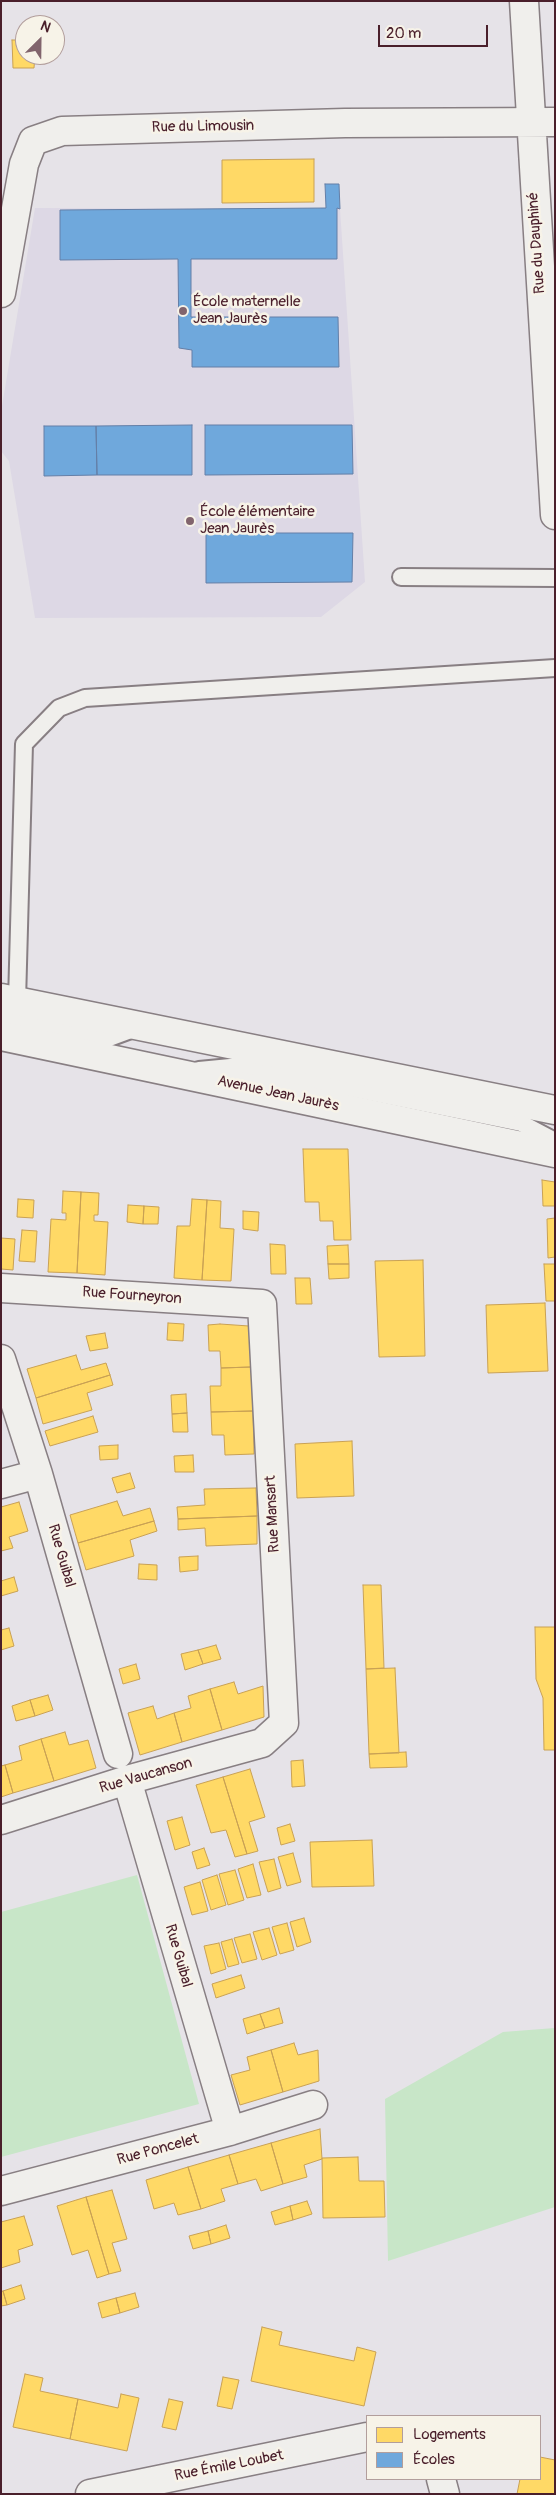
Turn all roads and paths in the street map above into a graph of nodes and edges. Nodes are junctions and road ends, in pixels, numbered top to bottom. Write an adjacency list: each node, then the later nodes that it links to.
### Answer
1 (524, 1): 2 (street, Rue du Dauphiné)
2 (542, 121): 3 (street, Rue du Limousin); 4 (street, Rue du Dauphiné)
3 (1, 293)
4 (553, 447): 5 (street, Rue du Dauphiné)
5 (555, 515)
6 (401, 577): 7 (lane)
7 (555, 578)
8 (555, 668): 9 (lane)
9 (6, 1006): 12 (street)
10 (1, 1036): 11 (street, Avenue Jean Jaurès)
11 (179, 1072): 13 (lane); 14 (street, Avenue Jean Jaurès)
12 (555, 1110)
13 (555, 1141)
14 (555, 1153)
15 (1, 1288): 16 (street, Rue Fourneyron)
16 (262, 1304): 20 (street, Rue Mansart)
17 (1, 1359): 18 (street, Rue Guibal)
18 (38, 1474): 19 (street); 21 (street, Rue Guibal)
19 (1, 1484)
20 (284, 1723): 22 (street, Rue Vaucanson)
21 (118, 1754)
22 (127, 1780): 23 (street, Rue Vaucanson); 25 (street, Rue Guibal)
23 (1, 1820)
24 (313, 2106): 25 (street, Rue Poncelet)
25 (230, 2132): 26 (street, Rue Poncelet)
26 (1, 2191)
27 (366, 2437): 29 (street, Rue Émile Loubet)
28 (441, 2480): 30 (street)
29 (90, 2494)
30 (445, 2494)

